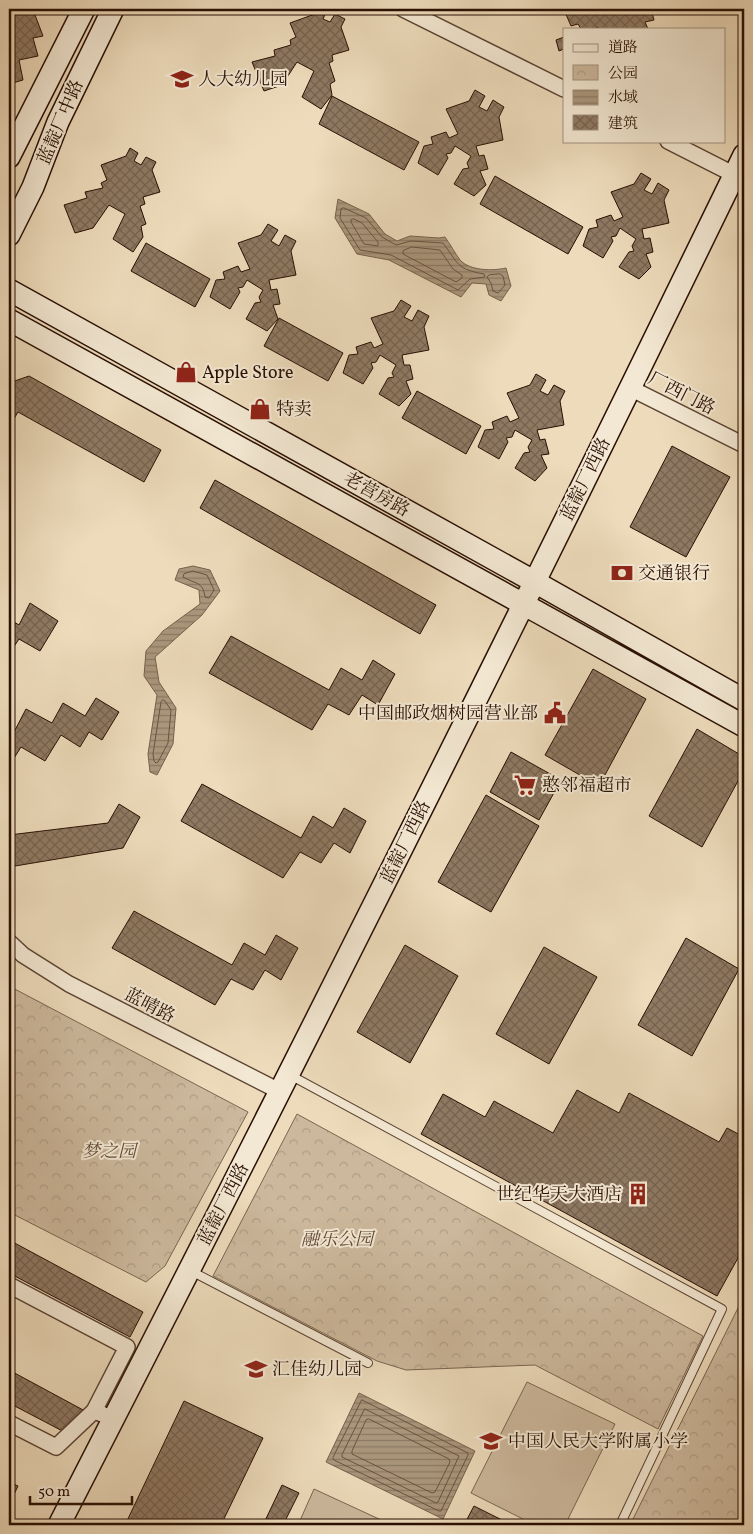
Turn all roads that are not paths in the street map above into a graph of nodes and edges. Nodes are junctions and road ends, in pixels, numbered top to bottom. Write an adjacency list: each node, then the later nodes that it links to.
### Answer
1 (84, 9): 7 (street, 蓝靛厂中路)
2 (113, 9): 9 (street, 蓝靛厂中路)
3 (403, 9): 4 (street)
4 (563, 89)
5 (670, 142): 8 (street)
6 (744, 155): 8 (street, 蓝靛厂西路)
7 (9, 157)
8 (735, 174): 12 (street, 蓝靛厂西路)
9 (9, 235)
10 (9, 290): 14 (street, 老营房路)
11 (9, 320): 15 (street, 老营房路)
12 (630, 388): 13 (street, 厂西门路); 14 (street, 蓝靛厂西路)
13 (744, 445)
14 (535, 582): 15 (street, 蓝靛厂西路); 16 (street, 老营房路)
15 (524, 604): 17 (street, 老营房路); 19 (street, 蓝靛厂西路)
16 (744, 700)
17 (744, 726)
18 (9, 942): 19 (street, 蓝晴路)
19 (285, 1083): 20 (street, 蓝靛厂西路); 26 (lane)
20 (190, 1270): 22 (lane); 23 (street, 蓝靛厂西路)
21 (9, 1285): 23 (street)
22 (368, 1363)
23 (104, 1415): 24 (street); 25 (street, 蓝靛厂西路)
24 (9, 1423)
25 (59, 1525)
26 (620, 1525)

